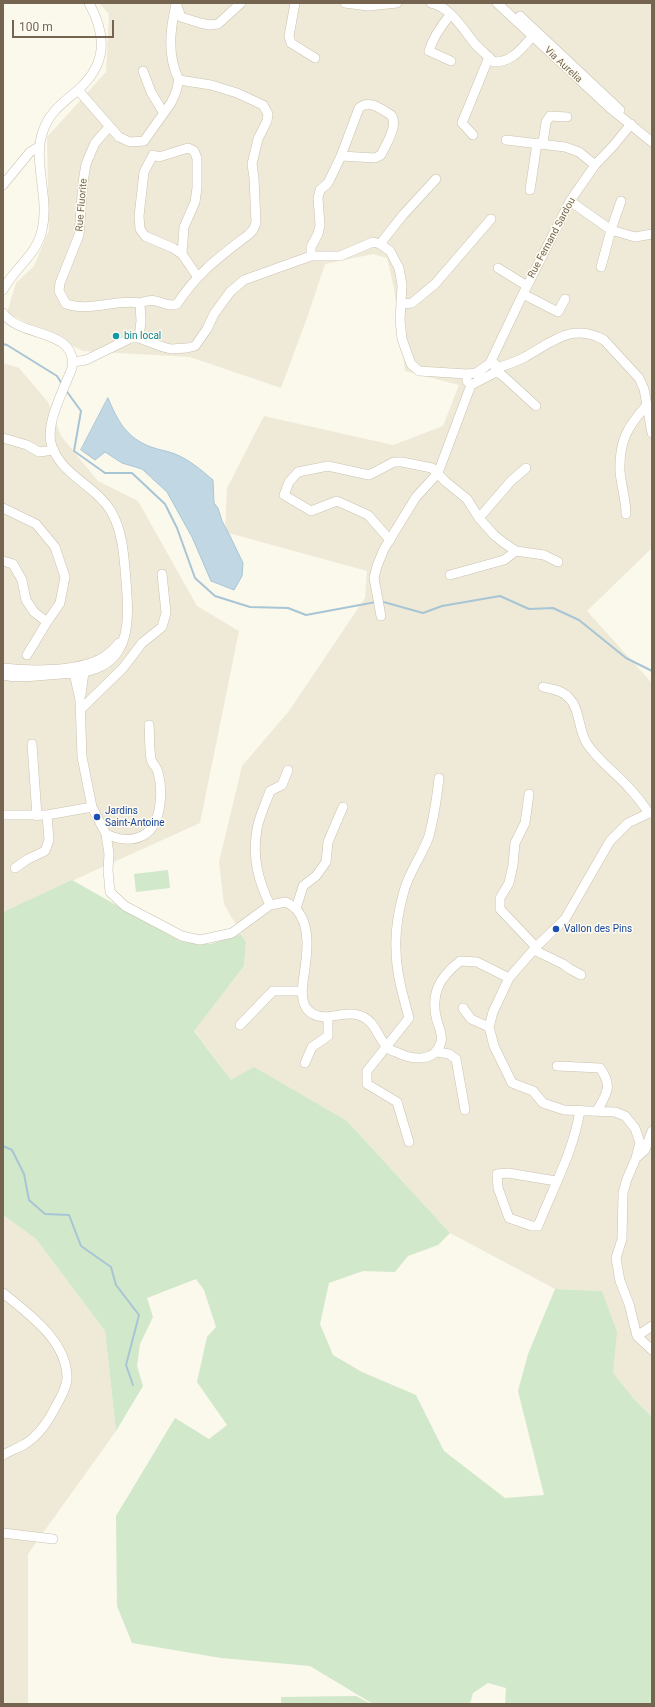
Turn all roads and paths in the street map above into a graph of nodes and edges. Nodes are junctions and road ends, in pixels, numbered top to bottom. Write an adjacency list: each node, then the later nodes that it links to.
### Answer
1 (89, 3): 18 (street)
2 (241, 3): 11 (street)
3 (295, 3): 14 (street)
4 (345, 3): 5 (street)
5 (397, 3)
6 (431, 3): 10 (street)
7 (497, 3): 12 (street, Via Aurelia)
8 (504, 3): 12 (street, Via Aurelia)
9 (176, 4): 11 (street)
10 (450, 15): 13 (street); 15 (street)
11 (177, 18): 17 (street)
12 (535, 34): 13 (street); 21 (street, Via Aurelia)
13 (489, 56): 23 (street)
14 (315, 58)
15 (451, 62)
16 (143, 72): 19 (street)
17 (179, 80): 19 (street); 45 (street)
18 (78, 90): 22 (street); 28 (street)
19 (164, 112): 25 (street)
20 (568, 117): 27 (street)
21 (631, 124): 26 (street, Via Aurelia); 31 (street, Rue Fernand Sardou)
22 (109, 128): 25 (street); 49 (street, Rue Fluorite)
23 (473, 135)
24 (506, 140): 27 (street)
25 (144, 141): 29 (street)
26 (652, 142)
27 (540, 143): 31 (street); 34 (street)
28 (40, 146): 33 (street); 46 (street)
29 (153, 155): 41 (street); 41 (street)
30 (341, 156): 30 (street); 42 (street)
31 (595, 165): 35 (street, Rue Fernand Sardou)
32 (436, 179): 40 (street)
33 (3, 185)
34 (530, 190)
35 (570, 201): 38 (street); 47 (street, Rue Fernand Sardou)
36 (621, 201): 38 (street)
37 (491, 219): 50 (street)
38 (611, 230): 39 (street); 43 (street)
39 (652, 234)
40 (380, 244): 42 (street); 50 (street)
41 (182, 254): 45 (street)
42 (311, 256): 52 (street)
43 (601, 267)
44 (498, 268): 47 (street)
45 (197, 276): 49 (street, Rue Fluorite)
46 (3, 290)
47 (525, 290): 48 (street); 54 (street, Rue Fernand Sardou)
48 (565, 298)
49 (140, 303): 52 (street)
50 (402, 304): 55 (street)
51 (3, 313): 53 (street)
52 (139, 338): 53 (street)
53 (73, 365): 61 (street)
54 (494, 368): 55 (street); 56 (street); 57 (street); 58 (street)
55 (467, 374): 56 (street)
56 (471, 385): 65 (street)
57 (536, 406)
58 (646, 406): 59 (street); 67 (street)
59 (652, 433)
60 (3, 438): 62 (street)
61 (50, 439): 62 (street); 63 (street)
62 (35, 449): 63 (street)
63 (54, 450): 78 (street)
64 (526, 468): 68 (street)
65 (438, 474): 68 (street); 69 (street); 69 (street)
66 (3, 508): 76 (street)
67 (626, 514)
68 (479, 518): 70 (street)
69 (390, 540): 75 (street)
70 (516, 551): 72 (street); 74 (street)
71 (3, 561): 76 (street)
72 (558, 562)
73 (162, 574): 82 (street)
74 (450, 575)
75 (381, 616)
76 (47, 622): 79 (street)
77 (3, 668): 79 (street)
78 (79, 669): 79 (street); 82 (street)
79 (24, 672): 80 (street)
80 (3, 674)
81 (543, 687): 90 (street)
82 (80, 705): 88 (street)
83 (149, 725): 94 (street)
84 (32, 744): 93 (street)
85 (288, 770): 96 (street)
86 (439, 778): 106 (street)
87 (529, 794): 98 (street)
88 (92, 807): 92 (street); 94 (street)
89 (343, 807): 97 (street)
90 (650, 813): 98 (street)
91 (3, 814): 93 (street)
92 (47, 815): 93 (street); 95 (street)
93 (37, 816)
94 (106, 834): 96 (street)
95 (15, 868)
96 (270, 905): 97 (street)
97 (296, 909): 101 (street)
98 (535, 949): 99 (street); 100 (street)
99 (581, 975)
100 (509, 978): 105 (street); 107 (street)
101 (302, 991): 103 (street); 104 (street)
102 (463, 1008): 105 (street)
103 (328, 1017): 106 (street); 108 (street)
104 (240, 1025)
105 (489, 1027): 111 (street)
106 (386, 1047): 107 (street); 114 (street)
107 (437, 1052): 110 (street)
108 (305, 1063)
109 (557, 1066): 112 (street)
110 (465, 1110)
111 (580, 1110): 112 (street); 116 (street)
112 (597, 1111): 115 (street)
113 (652, 1131): 115 (street)
114 (409, 1142)
115 (636, 1158): 119 (street)
116 (556, 1181): 116 (street)
117 (3, 1293): 121 (street)
118 (652, 1326): 119 (street)
119 (637, 1336): 120 (street)
120 (652, 1350)
121 (3, 1455)
122 (3, 1533): 123 (street)
123 (52, 1540)

